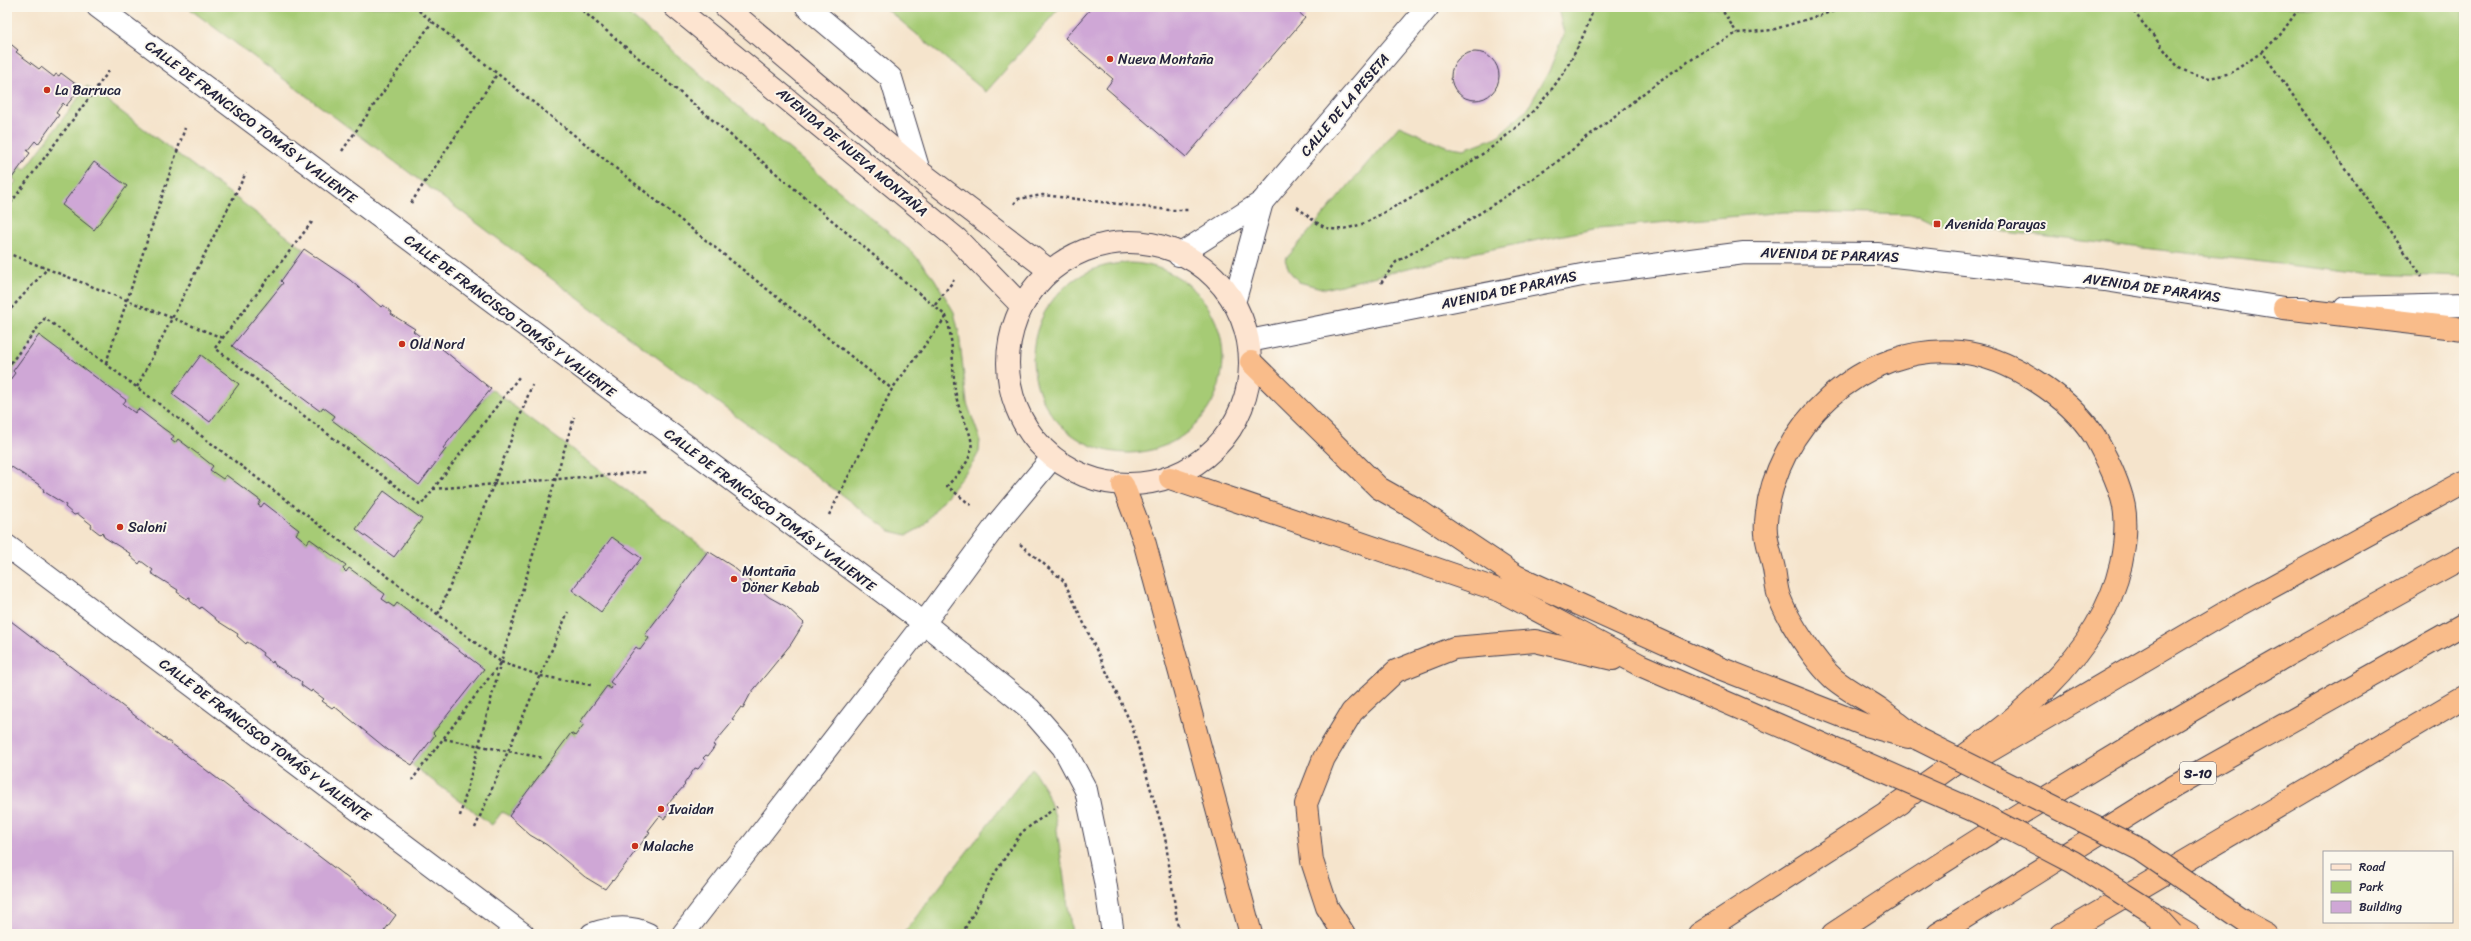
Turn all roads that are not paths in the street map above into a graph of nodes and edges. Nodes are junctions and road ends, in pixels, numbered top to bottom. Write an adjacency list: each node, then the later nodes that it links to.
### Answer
1 (98, 7): 22 (street, CALLE DE FRANCISCO TOMÁS Y VALIENTE)
2 (675, 7): 11 (main road, AVENIDA DE NUEVA MONTAÑA)
3 (726, 7): 6 (main road, AVENIDA DE NUEVA MONTAÑA)
4 (807, 7): 6 (street, AVENIDA DE NUEVA MONTAÑA)
5 (1428, 7): 7 (street, CALLE DE LA PESETA)
6 (919, 171): 9 (main road, AVENIDA DE NUEVA MONTAÑA)
7 (1262, 202): 8 (street, CALLE DE LA PESETA); 10 (street, CALLE DE LA PESETA)
8 (1179, 255): 9 (main road); 10 (main road)
9 (1049, 270): 11 (main road)
10 (1234, 303): 15 (main road)
11 (1021, 305): 16 (main road)
12 (2462, 305): 13 (street, AVENIDA DE PARAYAS)
13 (2284, 308): 14 (highway); 15 (street, AVENIDA DE PARAYAS)
14 (2464, 329)
15 (1250, 352): 17 (main road); 28 (highway)
16 (1052, 458): 19 (main road); 22 (street)
17 (1170, 478): 19 (main road); 24 (highway)
18 (2464, 482): 29 (highway)
19 (1123, 485): 37 (highway)
20 (7, 546): 32 (street, CALLE DE FRANCISCO TOMÁS Y VALIENTE)
21 (2464, 557): 40 (highway)
22 (924, 623): 35 (street); 36 (street, CALLE DE FRANCISCO TOMÁS Y VALIENTE)
23 (2464, 624): 41 (highway, S-10)
24 (1640, 665): 30 (highway, bridge); 38 (highway)
25 (2464, 697): 27 (highway)
26 (2464, 710): 27 (highway)
27 (2428, 718): 42 (highway)
28 (1918, 739): 29 (highway); 31 (highway, bridge)
29 (1889, 810): 39 (highway)
30 (2152, 912): 43 (highway, bridge); 44 (highway, bridge)
31 (2252, 929): 45 (highway)
32 (523, 934)
33 (592, 934): 34 (street)
34 (648, 934)
35 (683, 934)
36 (1113, 934)
37 (1251, 934)
38 (1344, 934)
39 (1699, 934)
40 (1833, 934)
41 (1938, 934)
42 (2062, 934)
43 (2172, 934)
44 (2189, 934)
45 (2267, 934)

